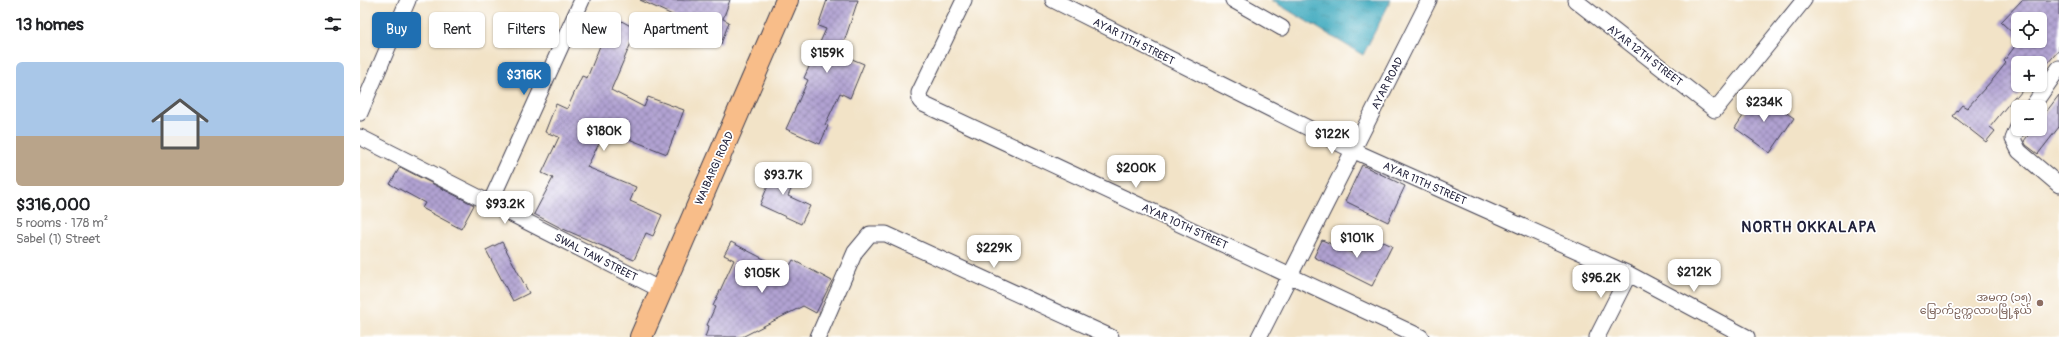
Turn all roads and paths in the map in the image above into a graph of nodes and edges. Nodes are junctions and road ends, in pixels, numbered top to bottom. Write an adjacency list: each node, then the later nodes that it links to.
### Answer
1 (408, 0): 13 (street)
2 (582, 0): 18 (street)
3 (788, 0): 21 (main road, WAIBARGI ROAD)
4 (964, 0): 20 (street, AYAR 10TH STREET)
5 (1053, 0): 16 (street, AYAR 11TH STREET)
6 (1233, 0): 10 (street)
7 (1430, 0): 16 (street, AYAR ROAD)
8 (1575, 0): 9 (street, AYAR 12TH STREET)
9 (1800, 1)
10 (1282, 28)
11 (2059, 68): 12 (street)
12 (2037, 100)
13 (360, 113)
14 (2014, 136): 17 (street)
15 (360, 137): 18 (street, SWAL TAW STREET)
16 (1352, 150): 19 (street, AYAR 11TH STREET); 20 (street, AYAR ROAD)
17 (2059, 185)
18 (490, 203): 21 (street, SWAL TAW STREET)
19 (1629, 274): 27 (street); 28 (street, AYAR 11TH STREET)
20 (1289, 275): 25 (street, AYAR ROAD); 26 (street, AYAR 10TH STREET)
21 (661, 290): 22 (main road, WAIBARGI ROAD)
22 (641, 337)
23 (818, 337): 24 (street)
24 (1111, 337)
25 (1259, 337)
26 (1421, 337)
27 (1596, 337)
28 (1747, 337)

